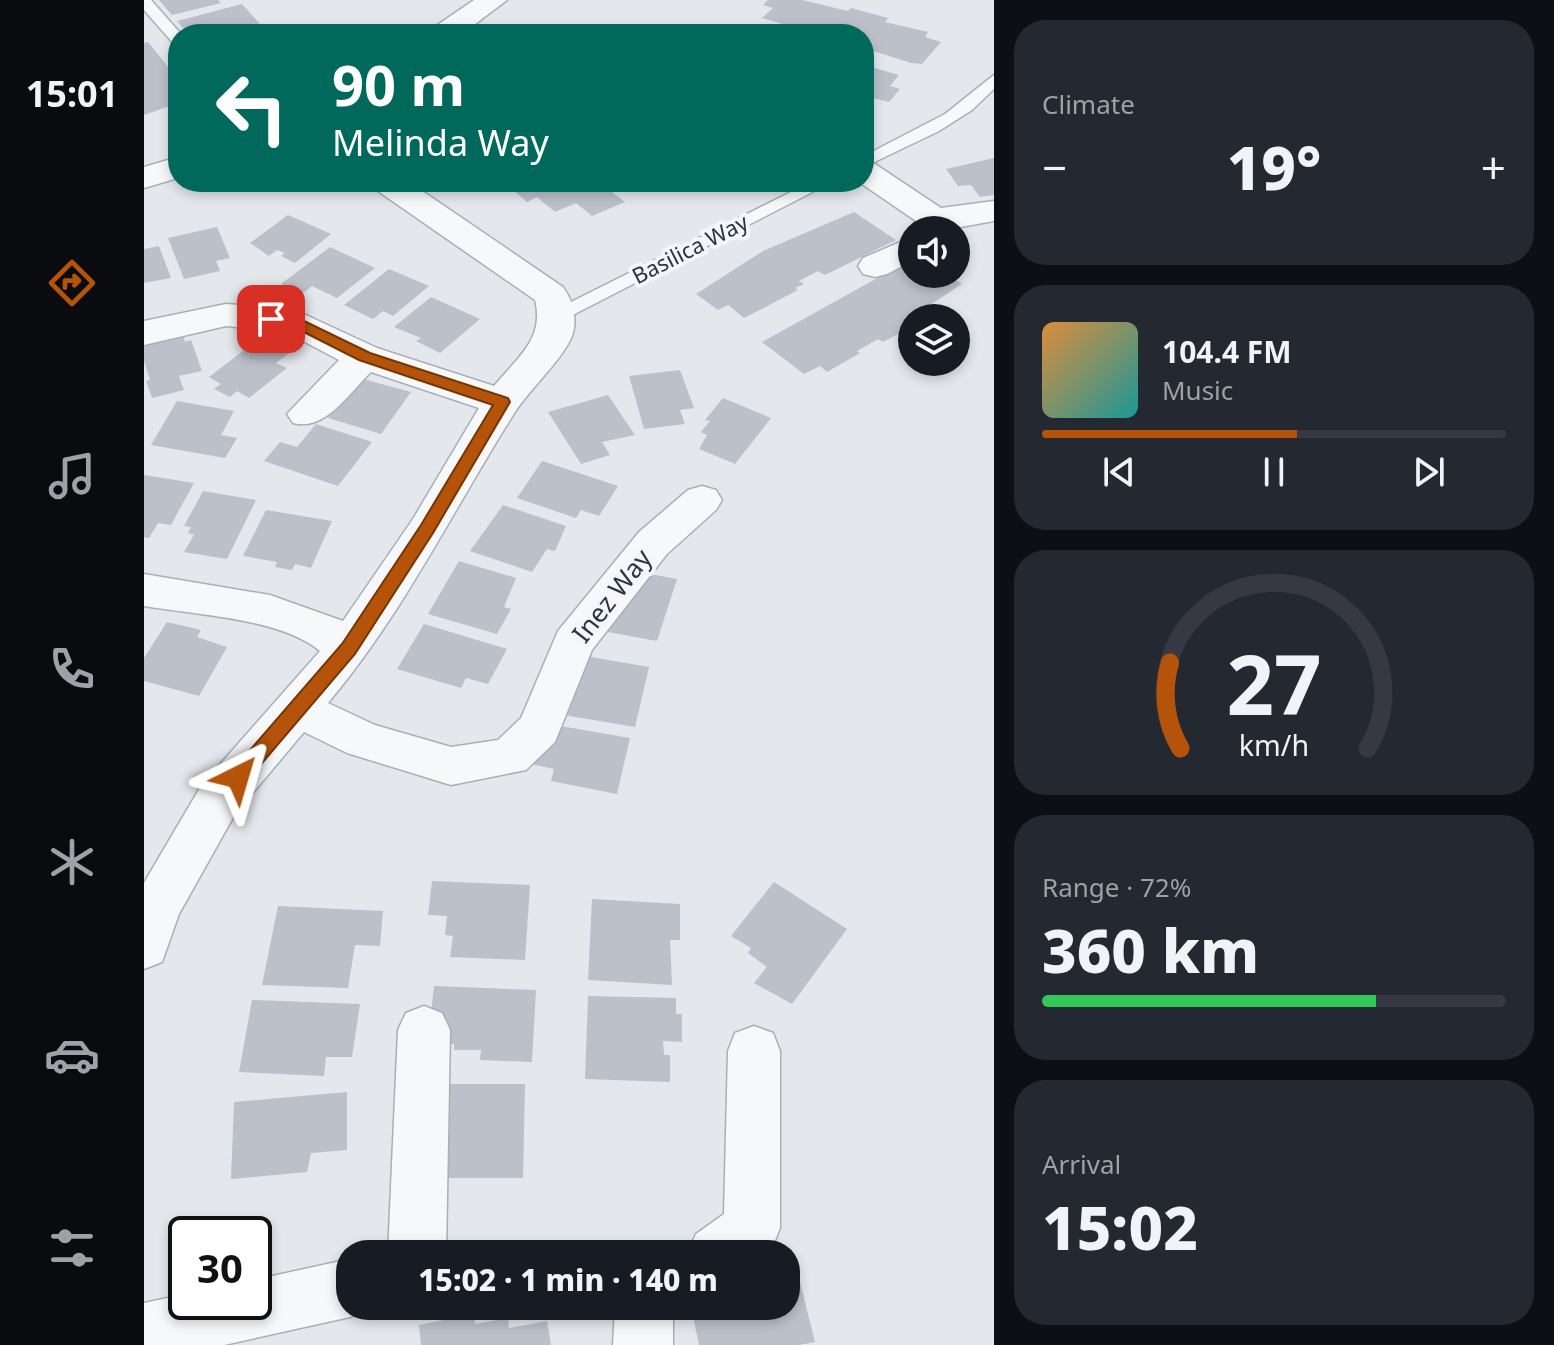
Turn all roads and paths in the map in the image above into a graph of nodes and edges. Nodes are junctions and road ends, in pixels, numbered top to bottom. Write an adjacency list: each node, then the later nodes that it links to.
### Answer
1 (493, 0): 3 (street)
2 (144, 1): 4 (lane)
3 (458, 24)
4 (168, 29)
5 (991, 88): 6 (lane)
6 (874, 157)
7 (168, 170): 8 (street)
8 (144, 178)
9 (874, 179): 13 (street)
10 (402, 192): 17 (street)
11 (804, 192): 17 (lane, Basilica Way)
12 (994, 211): 14 (street)
13 (920, 216)
14 (969, 216)
15 (898, 254): 16 (street)
16 (875, 266)
17 (557, 316): 20 (street)
18 (144, 333): 19 (street)
19 (364, 357): 20 (street); 21 (street)
20 (502, 402): 24 (street)
21 (306, 414)
22 (702, 500): 25 (street, Inez Way)
23 (144, 590): 24 (street)
24 (348, 649): 25 (street)
25 (296, 708): 26 (street)
26 (148, 919)
27 (424, 1030): 29 (street)
28 (754, 1051): 30 (street)
29 (417, 1240)
30 (735, 1240)
31 (336, 1291): 33 (street)
32 (644, 1320): 34 (street)
33 (144, 1333)
34 (643, 1345)

